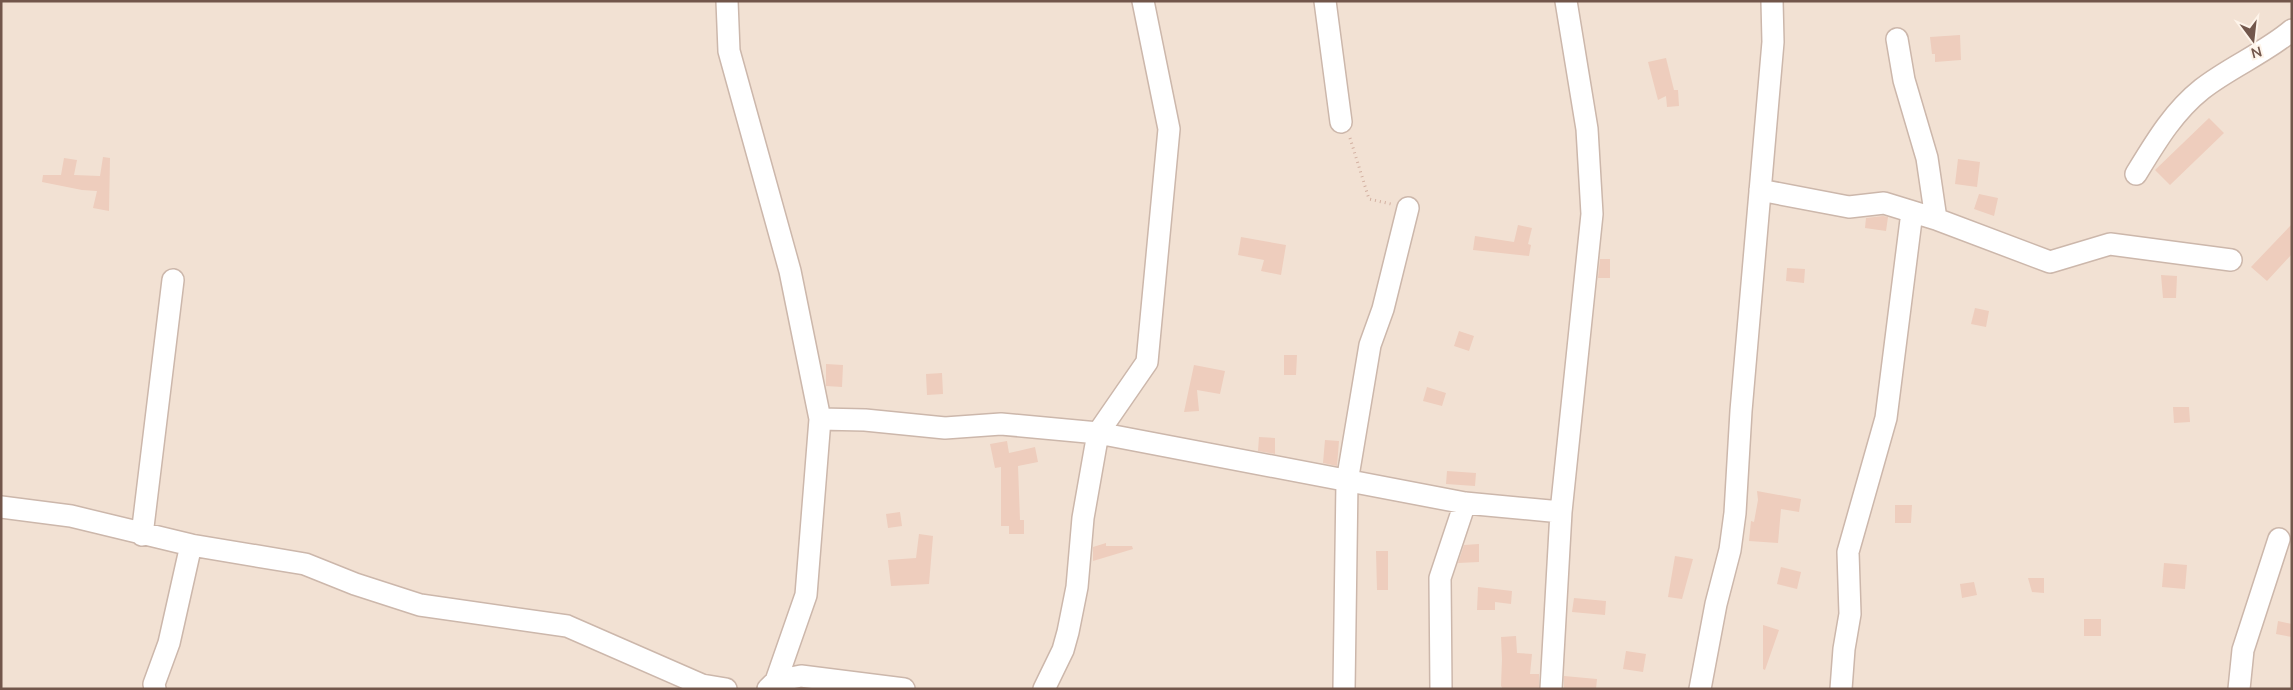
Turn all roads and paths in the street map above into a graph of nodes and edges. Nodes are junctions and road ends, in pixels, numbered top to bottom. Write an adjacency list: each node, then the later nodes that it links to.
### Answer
1 (727, 1): 16 (street)
2 (1144, 1): 17 (street)
3 (1325, 1): 8 (street)
4 (1566, 1): 21 (street)
5 (1772, 1): 10 (street)
6 (2292, 30): 9 (street)
7 (1897, 39): 13 (street)
8 (1341, 122): 11 (path)
9 (2136, 174)
10 (1760, 190): 12 (street); 33 (street)
11 (1408, 208): 18 (street)
12 (1912, 212): 13 (street); 34 (street)
13 (1936, 219): 14 (street)
14 (2231, 260)
15 (174, 280): 22 (street)
16 (820, 419): 17 (street); 25 (street)
17 (1098, 433): 18 (street); 29 (street)
18 (1347, 482): 19 (street); 30 (street)
19 (1465, 503): 21 (street); 31 (street)
20 (1, 507): 22 (street)
21 (1561, 512): 32 (street)
22 (142, 534): 24 (street)
23 (2279, 539): 35 (street)
24 (191, 545): 26 (street); 27 (street)
25 (772, 685): 28 (street)
26 (154, 689)
27 (726, 689)
28 (904, 689)
29 (1044, 689)
30 (1344, 689)
31 (1441, 689)
32 (1551, 689)
33 (1700, 689)
34 (1841, 689)
35 (2239, 689)

